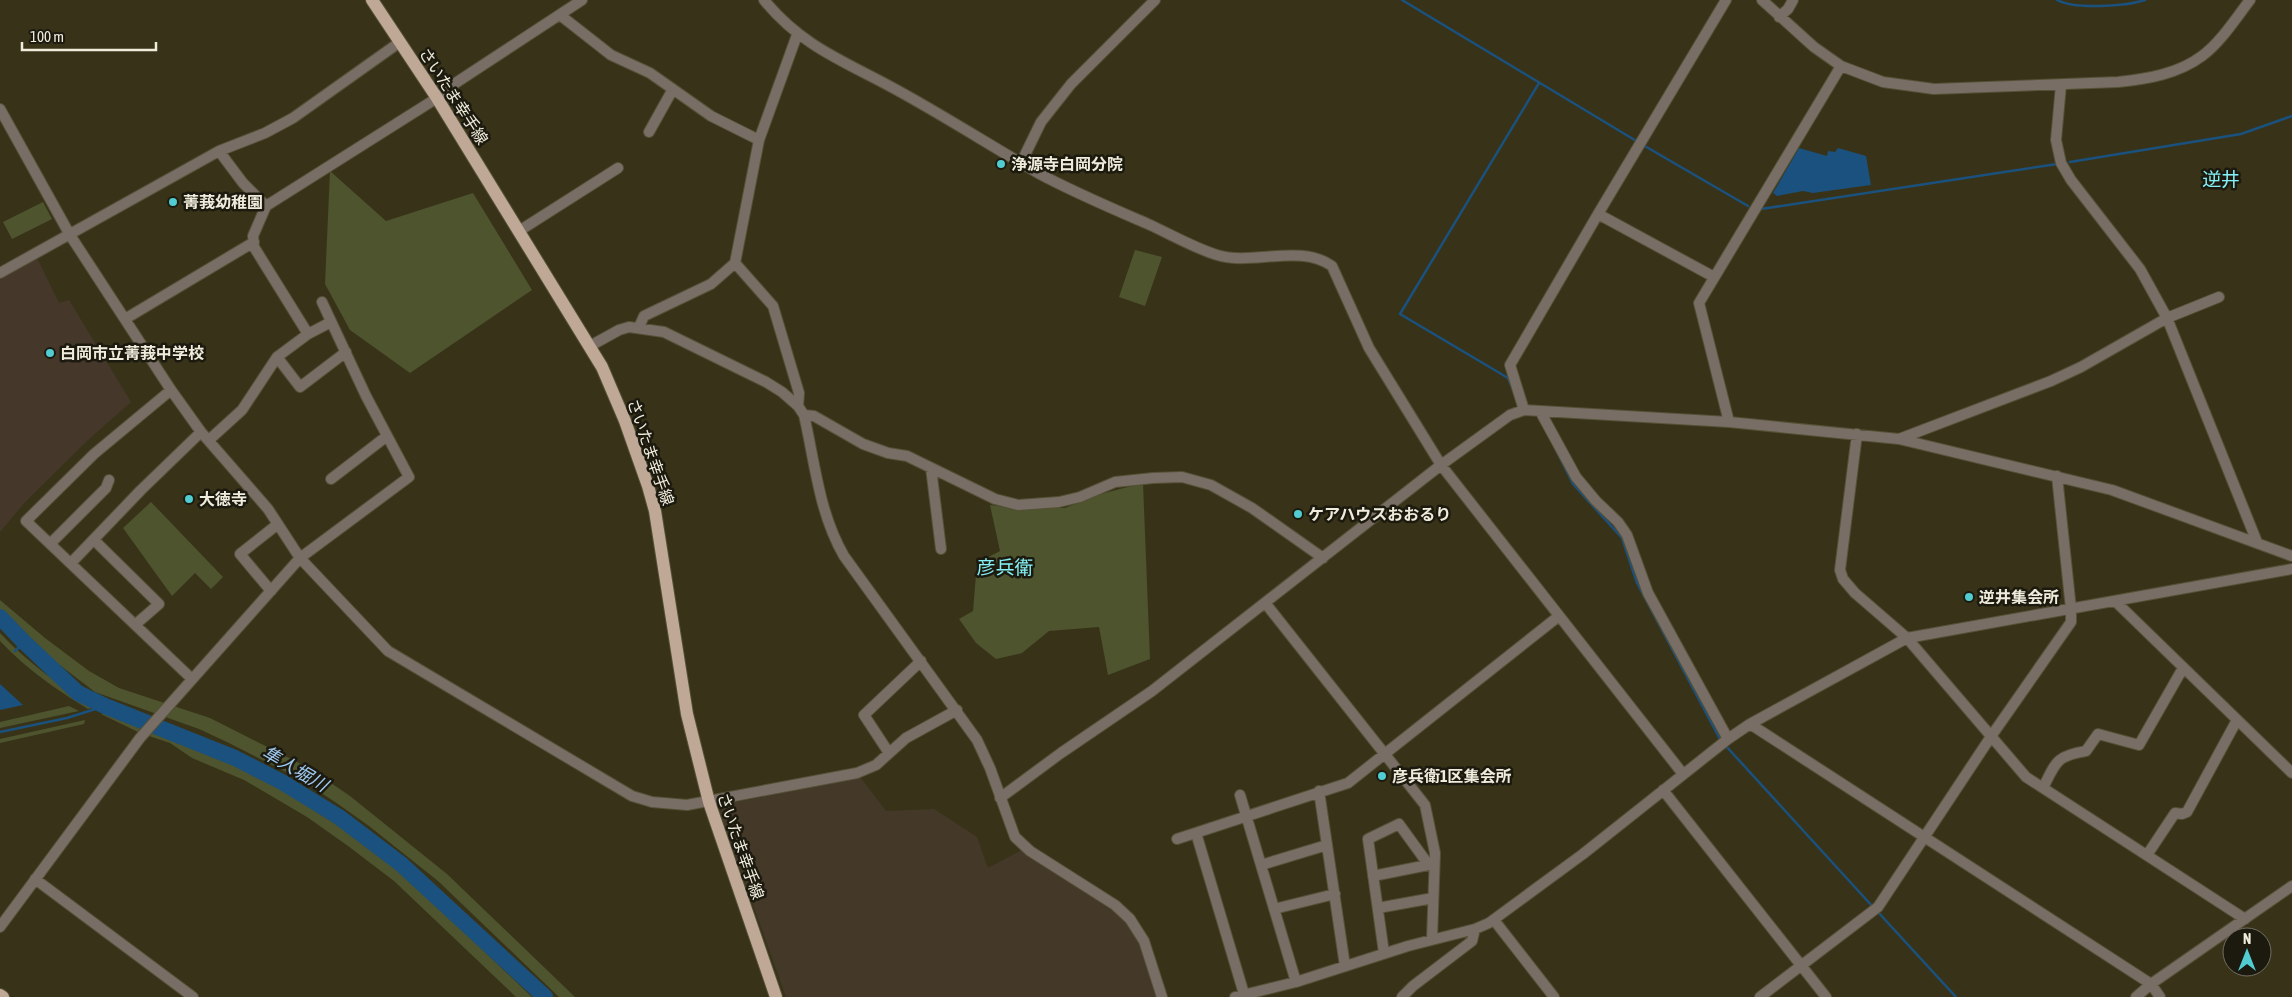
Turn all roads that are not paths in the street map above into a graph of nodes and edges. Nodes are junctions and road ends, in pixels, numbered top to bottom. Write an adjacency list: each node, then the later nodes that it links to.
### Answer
1 (372, 0): 12 (main road, さいたま幸手線)
2 (582, 0): 9 (street)
3 (764, 0): 11 (street)
4 (1155, 0): 21 (street)
5 (1726, 0): 24 (street)
6 (1762, 0): 10 (street)
7 (1793, 0): 10 (street)
8 (2250, 0): 14 (street)
9 (560, 15): 15 (street); 16 (street)
10 (1779, 16): 13 (street)
11 (797, 34): 19 (street); 21 (street)
12 (400, 42): 16 (main road, さいたま幸手線); 20 (street)
13 (1841, 66): 14 (street); 30 (street)
14 (2061, 84): 33 (street)
15 (673, 89): 18 (street); 19 (street)
16 (437, 98): 23 (street); 25 (main road, さいたま幸手線)
17 (0, 109): 26 (street)
18 (649, 132)
19 (759, 140): 28 (street)
20 (219, 151): 23 (street); 26 (street)
21 (1021, 163): 52 (street)
22 (618, 168): 25 (street)
23 (266, 206): 27 (street)
24 (1598, 214): 30 (street); 43 (street)
25 (519, 231): 38 (main road, さいたま幸手線)
26 (70, 235): 29 (street); 34 (street)
27 (254, 242): 34 (street); 37 (street)
28 (735, 263): 36 (street); 42 (street)
29 (0, 273)
30 (1714, 278): 46 (street)
31 (2219, 297): 33 (street)
32 (322, 302): 35 (street)
33 (2167, 318): 50 (street); 59 (street)
34 (125, 319): 41 (street)
35 (331, 322): 37 (street); 39 (street)
36 (639, 327): 38 (street); 42 (street)
37 (308, 334): 40 (street)
38 (590, 346): 91 (main road, さいたま幸手線)
39 (346, 352): 40 (street); 49 (street)
40 (277, 357): 51 (street)
41 (171, 390): 47 (street); 60 (street)
42 (798, 406): 45 (street)
43 (1524, 410): 44 (street); 52 (street)
44 (1540, 411): 46 (street); 81 (street)
45 (804, 415): 53 (street); 74 (street)
46 (1729, 422): 48 (street)
47 (201, 432): 51 (street); 58 (street)
48 (1857, 434): 50 (street); 73 (street)
49 (388, 436): 55 (street); 63 (street)
50 (1900, 439): 54 (street)
51 (209, 440): 57 (street)
52 (1441, 465): 64 (street); 71 (street)
53 (931, 468): 61 (street); 64 (street)
54 (2057, 476): 59 (street); 70 (street)
55 (331, 479)
56 (109, 480): 60 (street)
57 (278, 524): 63 (street); 67 (street)
58 (94, 540): 65 (street); 72 (street)
59 (2257, 542): 62 (street)
60 (50, 544): 65 (street)
61 (941, 548)
62 (2292, 556)
63 (300, 558): 67 (street); 91 (street)
64 (1322, 558): 69 (street)
65 (72, 563): 72 (street)
66 (2292, 569): 68 (street)
67 (271, 591): 76 (street)
68 (2115, 601): 70 (street); 75 (street)
69 (1266, 604): 83 (street); 90 (street)
70 (2071, 609): 73 (street); 80 (street)
71 (1559, 616): 83 (street); 85 (street)
72 (136, 624): 76 (street)
73 (1907, 638): 79 (street); 80 (street)
74 (921, 661): 77 (street); 82 (street)
75 (2183, 668): 78 (street); 86 (street)
76 (192, 679): 101 (street)
77 (957, 710): 82 (street); 90 (street)
78 (2237, 720): 84 (street); 97 (street)
79 (1750, 724): 81 (street); 94 (street)
80 (1992, 735): 86 (street); 94 (street)
81 (1728, 739): 85 (street)
82 (889, 753): 91 (street)
83 (1386, 753): 88 (street); 98 (street)
84 (2292, 773)
85 (1683, 774): 87 (street)
86 (2043, 788): 97 (street)
87 (1663, 790): 108 (street); 113 (street)
88 (1319, 791): 92 (street); 96 (street)
89 (1240, 795): 92 (street)
90 (1000, 798): 124 (street)
91 (708, 802): 123 (main road, さいたま幸手線)
92 (1246, 816): 93 (street); 99 (street)
93 (1196, 833): 95 (street); 119 (street)
94 (1925, 836): 113 (street); 116 (street)
95 (1177, 839)
96 (1327, 845): 99 (street); 103 (street)
97 (2147, 855): 107 (street)
98 (1431, 864): 100 (street); 100 (street); 104 (street)
99 (1261, 865): 106 (street)
100 (1373, 876): 105 (street)
101 (35, 879): 109 (street); 117 (street)
102 (2292, 886): 107 (street)
103 (1335, 894): 106 (street); 114 (street)
104 (1433, 898): 105 (street); 111 (street)
105 (1378, 908): 112 (street)
106 (1274, 909): 115 (street)
107 (2245, 919): 116 (street)
108 (1494, 920): 110 (street); 126 (street)
109 (0, 927)
110 (1475, 929): 111 (street); 125 (street)
111 (1432, 939): 112 (street)
112 (1384, 953): 114 (street)
113 (1801, 965): 127 (street); 128 (street)
114 (1345, 966): 115 (street)
115 (1296, 982): 119 (street)
116 (2152, 984): 129 (street); 130 (street)
117 (181, 988): 121 (street); 122 (street)
118 (0, 995): 120 (main road)
119 (1239, 995)
120 (4, 997)
121 (174, 997)
122 (193, 997)
123 (776, 997)
124 (1162, 997)
125 (1402, 997)
126 (1554, 997)
127 (1760, 997)
128 (1826, 997)
129 (2136, 997)
130 (2160, 997)

